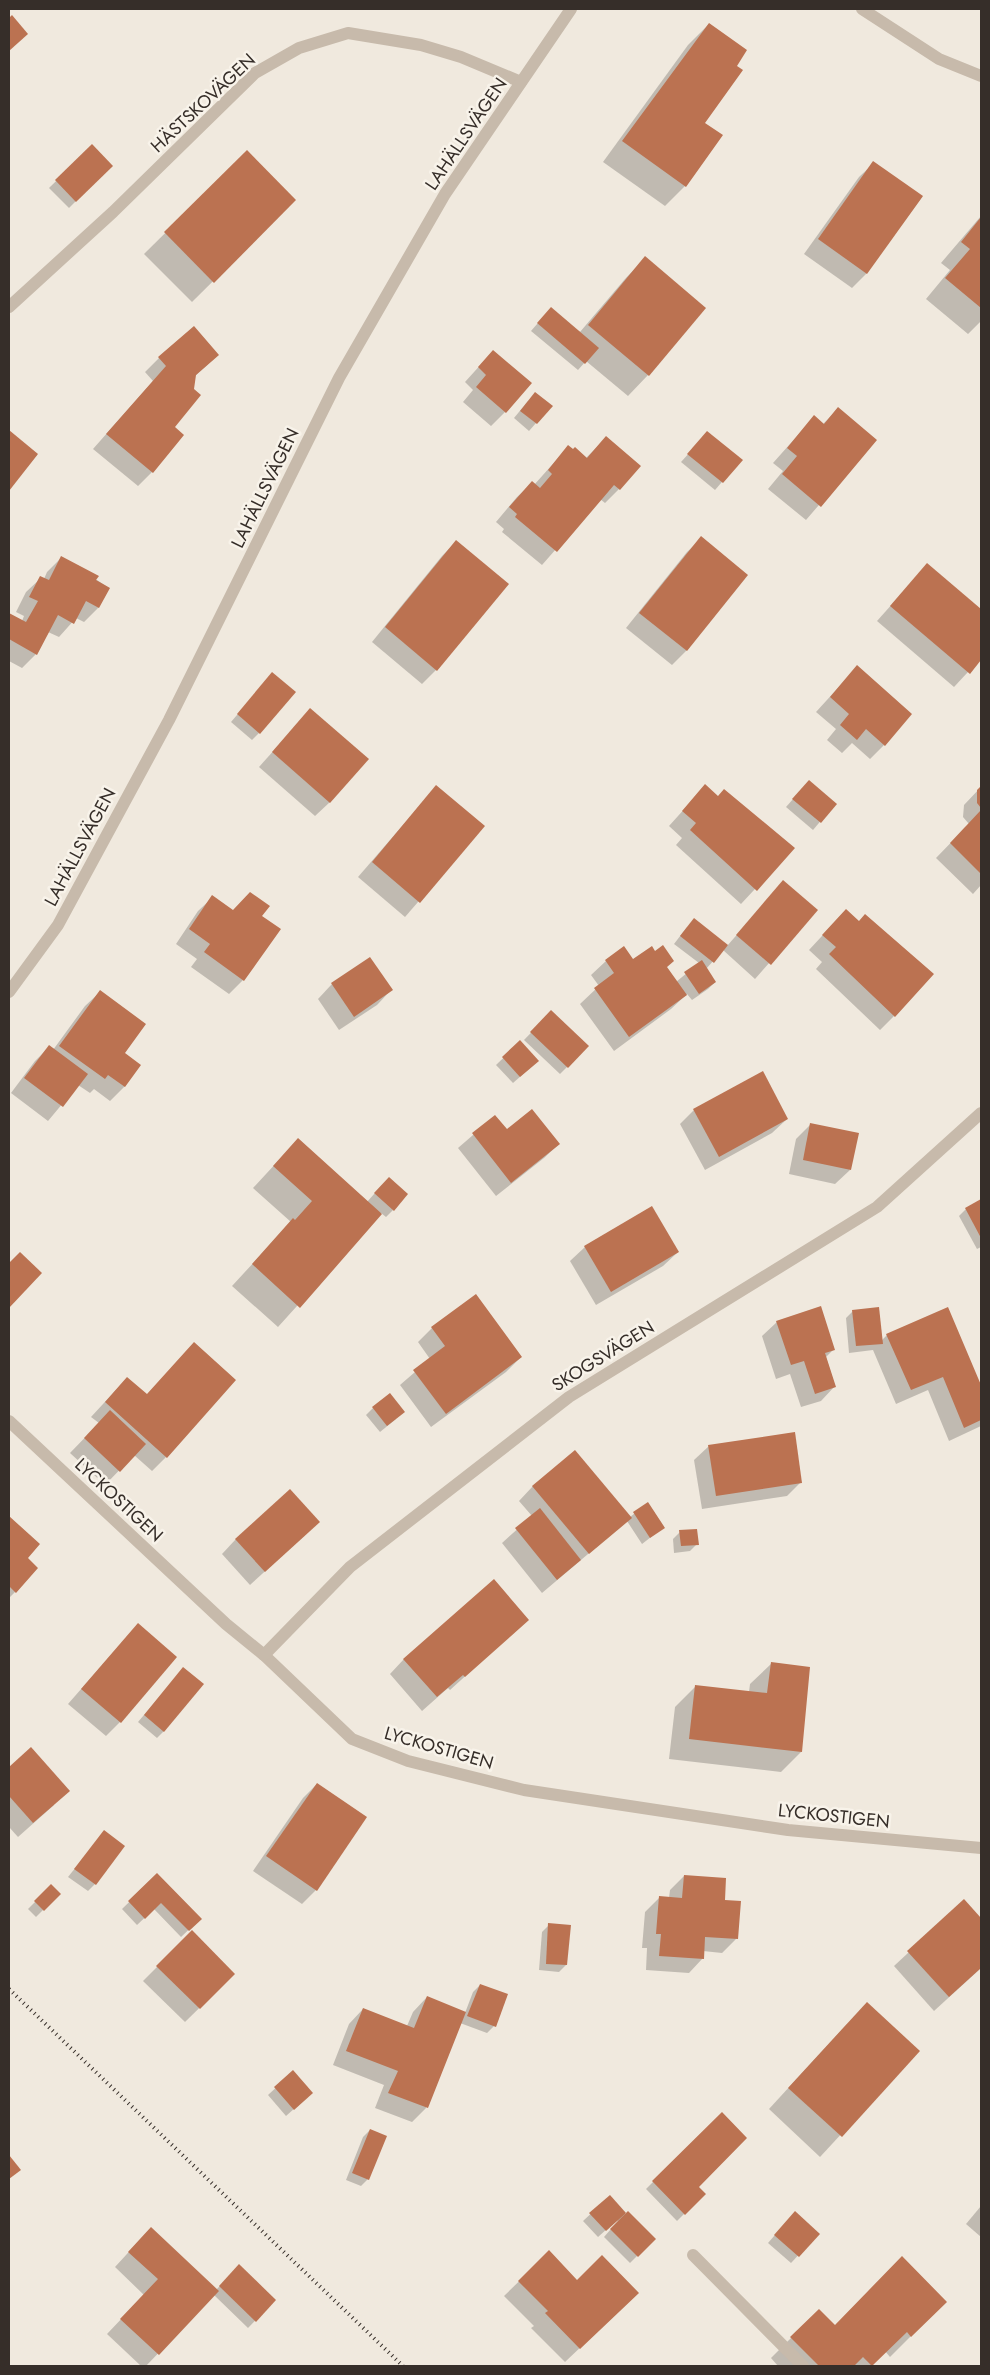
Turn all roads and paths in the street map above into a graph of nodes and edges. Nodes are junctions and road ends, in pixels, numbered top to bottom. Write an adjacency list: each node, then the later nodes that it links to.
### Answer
1 (571, 9): 4 (street, LAHÄLLSVÄGEN)
2 (862, 9): 3 (street)
3 (981, 76)
4 (521, 82): 5 (street, HÄSTSKOVÄGEN); 6 (street, LAHÄLLSVÄGEN)
5 (9, 307)
6 (9, 992)
7 (981, 1113): 9 (street, SKOGSVÄGEN)
8 (9, 1421): 9 (street, LYCKOSTIGEN)
9 (264, 1655): 10 (street, LYCKOSTIGEN)
10 (981, 1848)
11 (693, 2255): 12 (street)
12 (803, 2366)

